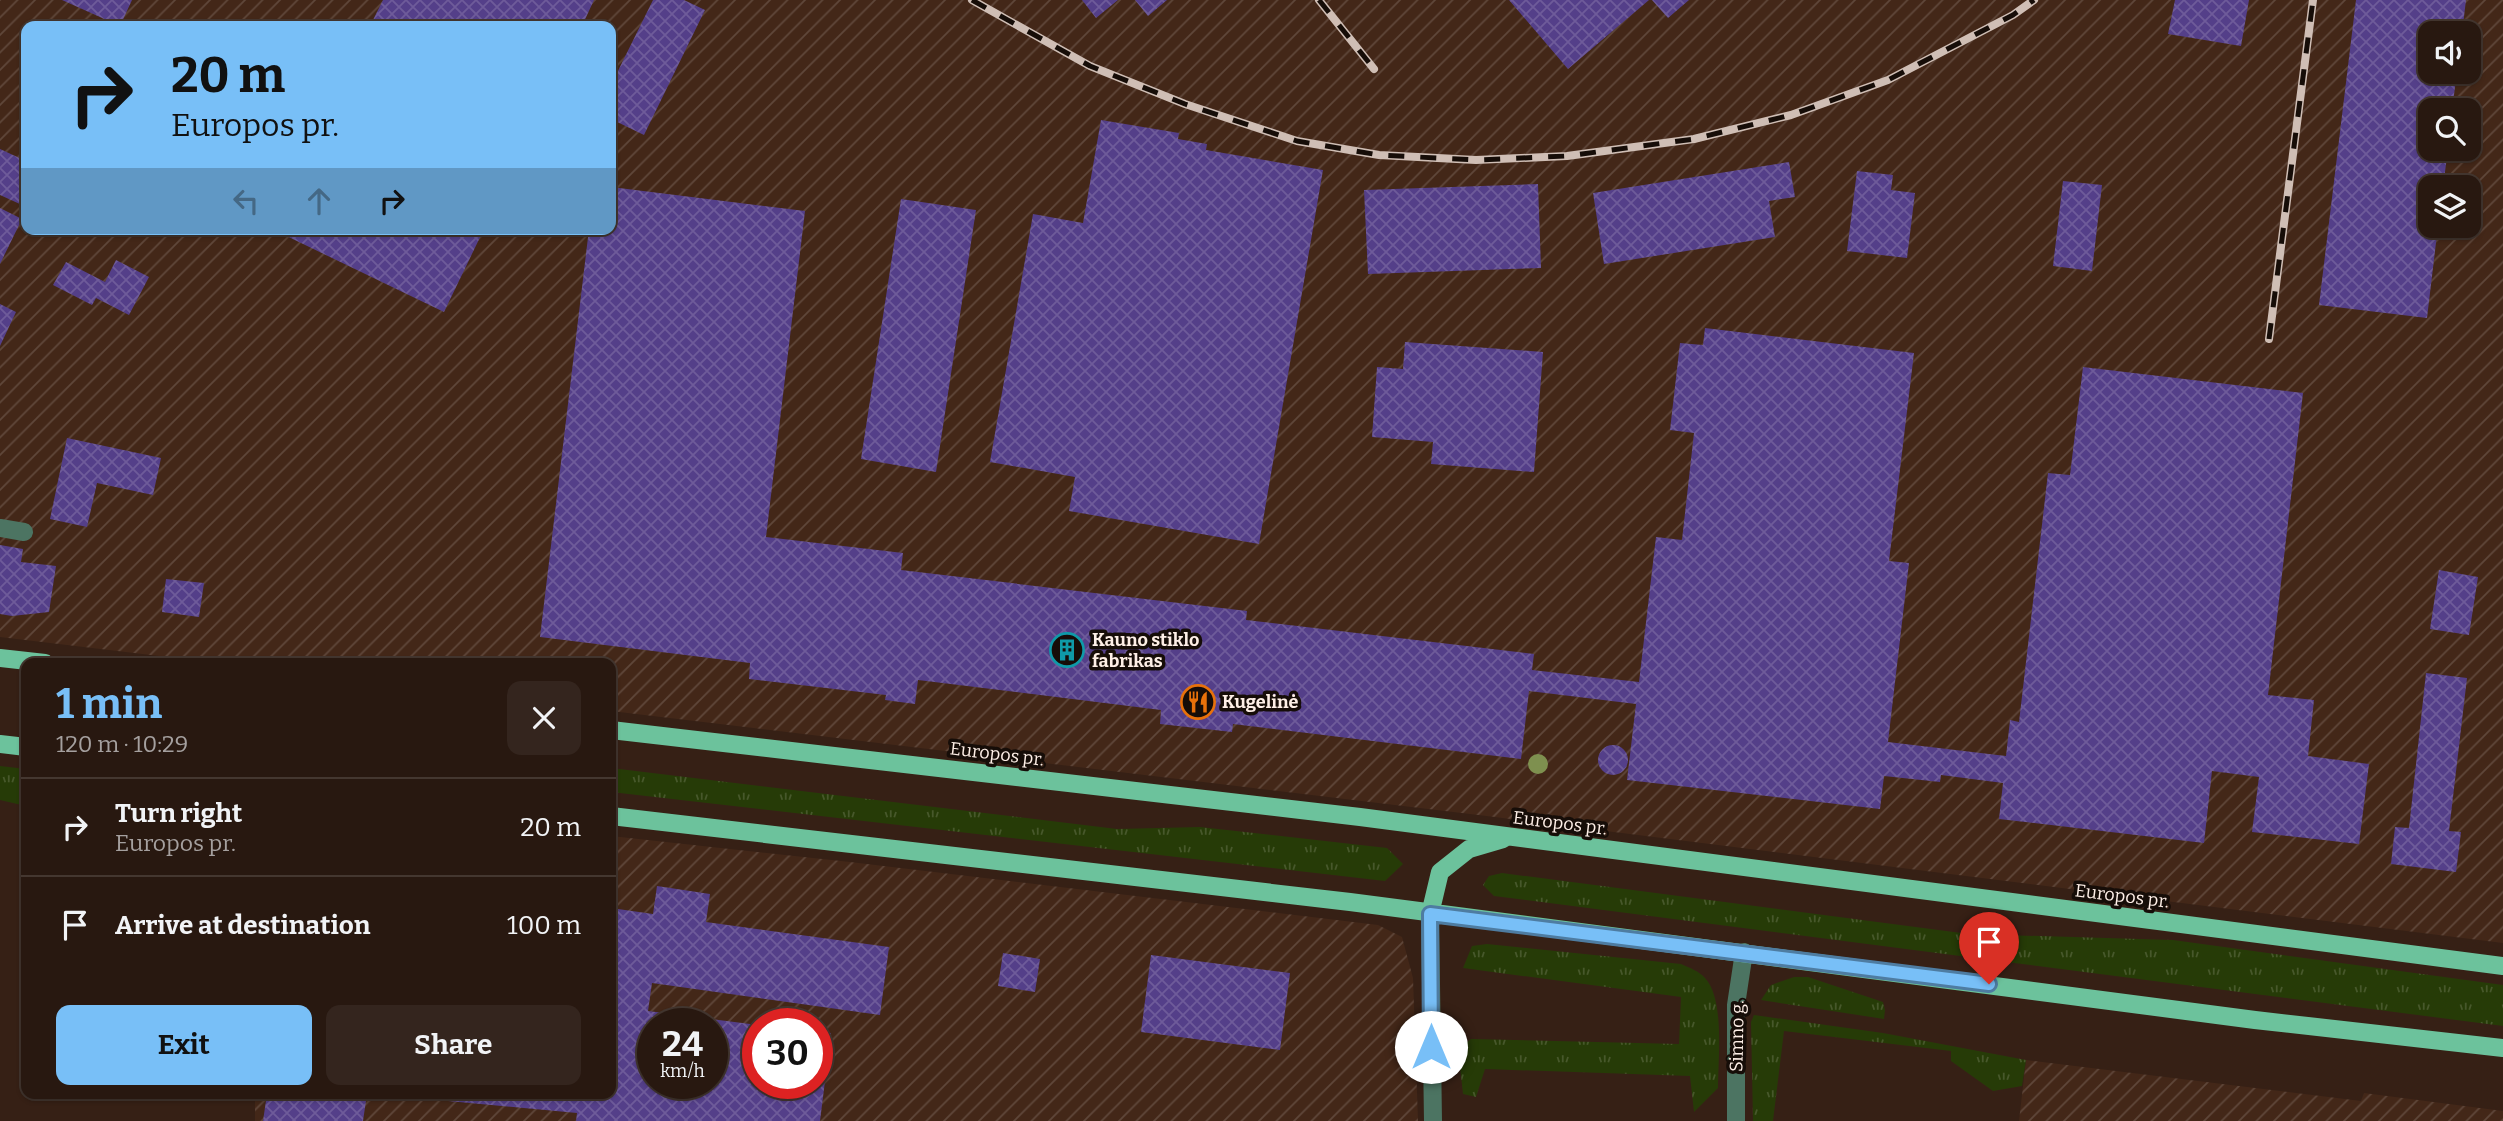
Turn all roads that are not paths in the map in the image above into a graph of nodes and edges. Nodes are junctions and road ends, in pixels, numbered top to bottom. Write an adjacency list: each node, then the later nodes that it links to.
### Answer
1 (0, 528): 2 (street)
2 (24, 532)
3 (0, 658): 4 (main road)
4 (21, 660)
5 (616, 731): 9 (main road, Europos pr.)
6 (0, 744): 7 (main road)
7 (21, 746)
8 (616, 817): 10 (main road)
9 (1510, 837): 10 (main road); 12 (main road, Europos pr.)
10 (1430, 914): 11 (main road); 14 (street)
11 (1744, 952): 13 (main road); 15 (street, Simno g.)
12 (2503, 966)
13 (2503, 1048)
14 (1433, 1121)
15 (1737, 1121)

